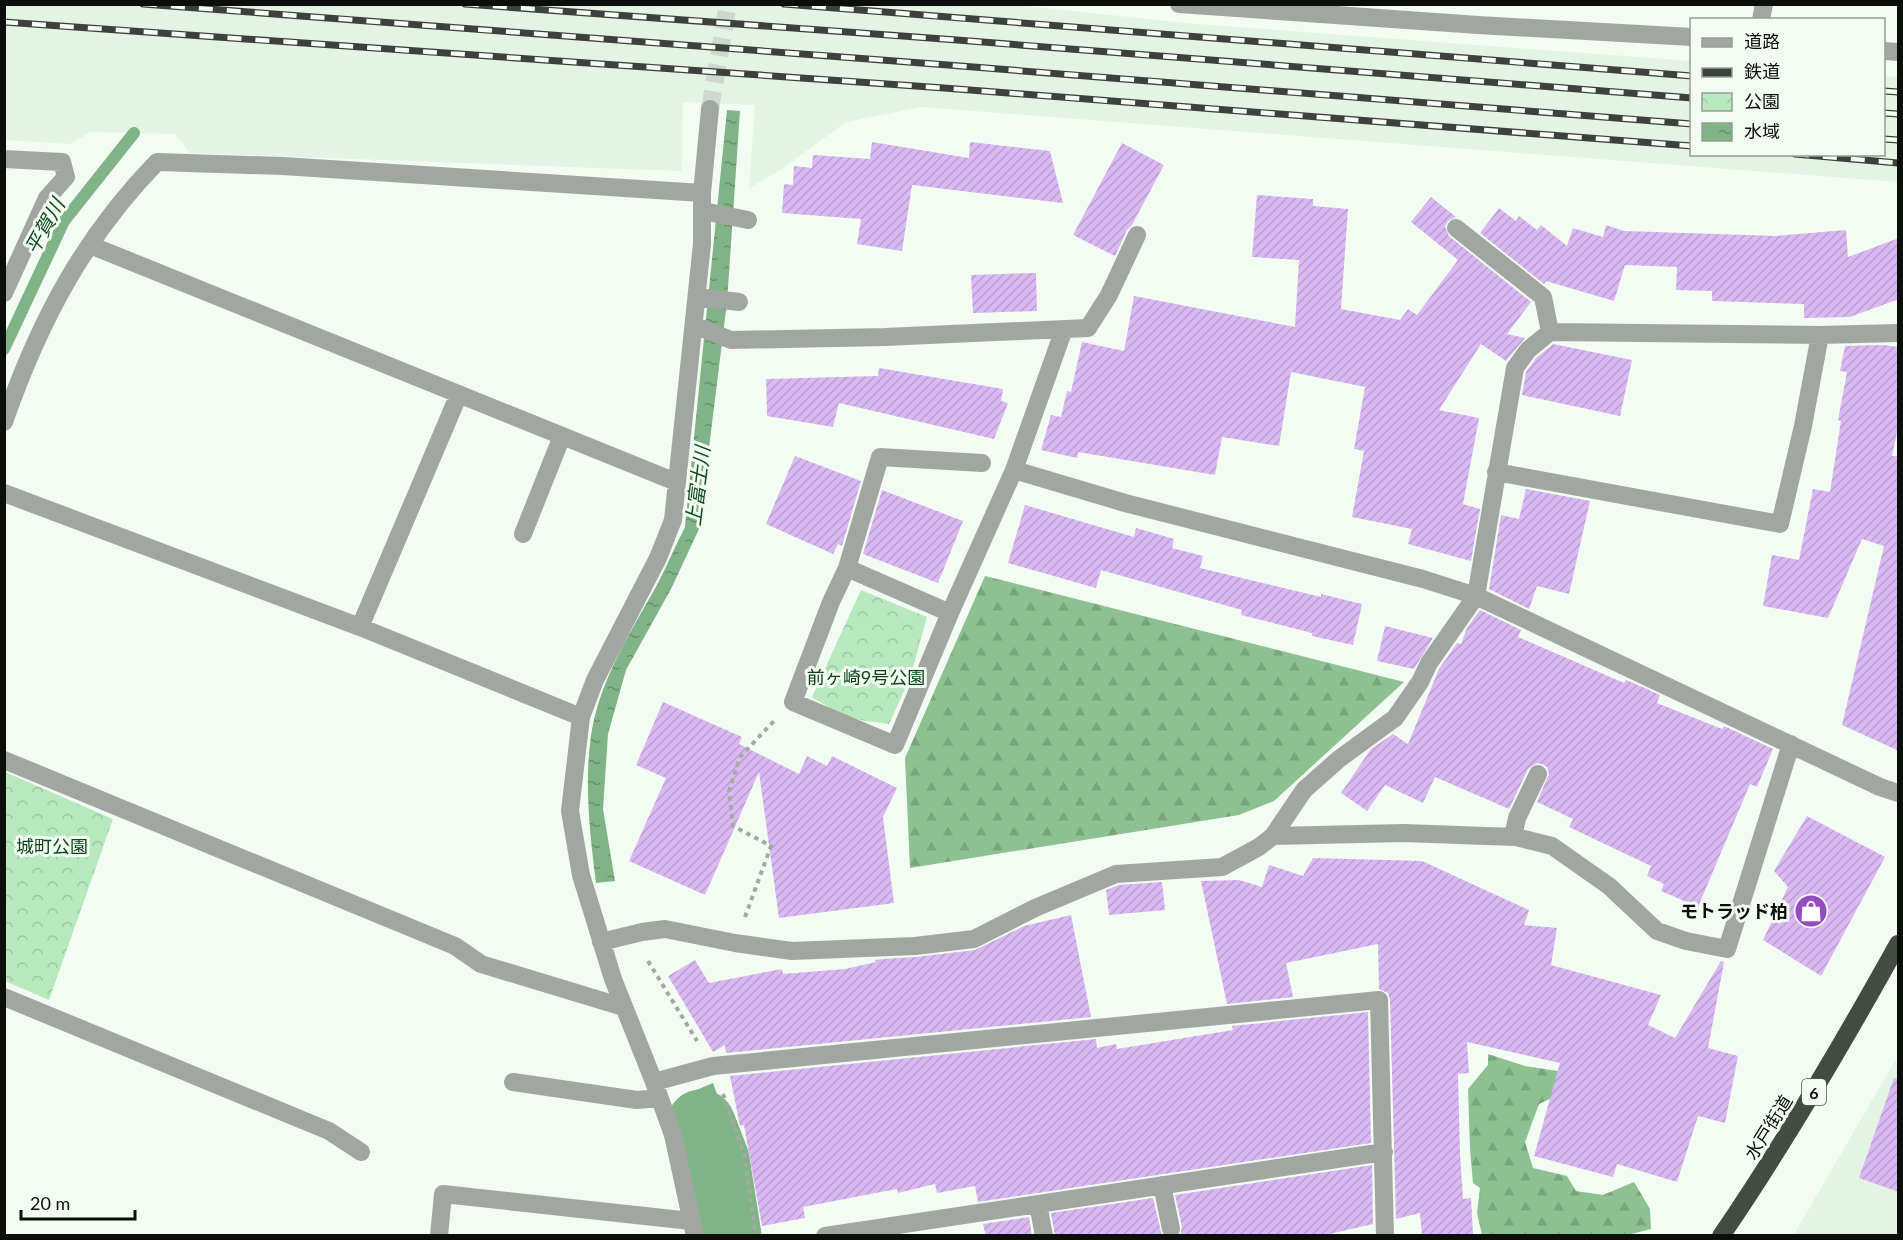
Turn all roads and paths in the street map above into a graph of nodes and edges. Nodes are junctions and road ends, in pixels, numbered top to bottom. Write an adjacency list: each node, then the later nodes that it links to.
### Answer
1 (1179, 4): 2 (street)
2 (1690, 37)
3 (710, 109): 5 (street)
4 (4, 159): 10 (street)
5 (704, 205): 6 (street); 9 (street); 11 (street)
6 (748, 220)
7 (1456, 228): 15 (street)
8 (1137, 236): 14 (street)
9 (90, 245): 18 (street); 19 (street)
10 (4, 293)
11 (698, 297): 12 (street); 13 (street)
12 (739, 302)
13 (694, 325): 14 (street); 24 (street)
14 (1064, 329): 22 (street)
15 (1550, 332): 17 (street); 23 (street)
16 (1899, 333): 17 (street)
17 (1820, 335): 23 (street)
18 (459, 394): 20 (street); 30 (street)
19 (4, 422)
20 (562, 436): 24 (street); 26 (street)
21 (982, 463): 27 (street)
22 (1014, 470): 28 (street); 29 (street)
23 (1496, 472): 28 (street)
24 (675, 482): 32 (street)
25 (4, 493): 30 (street)
26 (523, 534)
27 (847, 568): 29 (street); 31 (street)
28 (1476, 596): 33 (street); 37 (street)
29 (950, 613): 31 (street)
30 (360, 627): 32 (street)
31 (793, 702): 40 (path)
32 (581, 717): 39 (street)
33 (1791, 744): 36 (street); 38 (street)
34 (4, 760): 43 (street)
35 (1538, 774): 38 (street)
36 (1899, 793)
37 (1273, 836): 38 (street); 40 (street)
38 (1513, 837)
39 (601, 942): 40 (street); 43 (street)
40 (735, 943)
41 (1899, 944): 57 (highway, 水戸街道 / 6)
42 (4, 997): 46 (street)
43 (623, 1007): 45 (street)
44 (513, 1082): 45 (street)
45 (657, 1090): 47 (street); 50 (street)
46 (361, 1152)
47 (1384, 1152): 48 (street); 56 (street)
48 (1162, 1185): 49 (street); 52 (street)
49 (1038, 1204): 51 (street); 55 (street)
50 (693, 1228): 53 (street)
51 (915, 1229): 54 (street)
52 (1171, 1229)
53 (439, 1236)
54 (825, 1236)
55 (1044, 1236)
56 (1385, 1236)
57 (1721, 1236)

